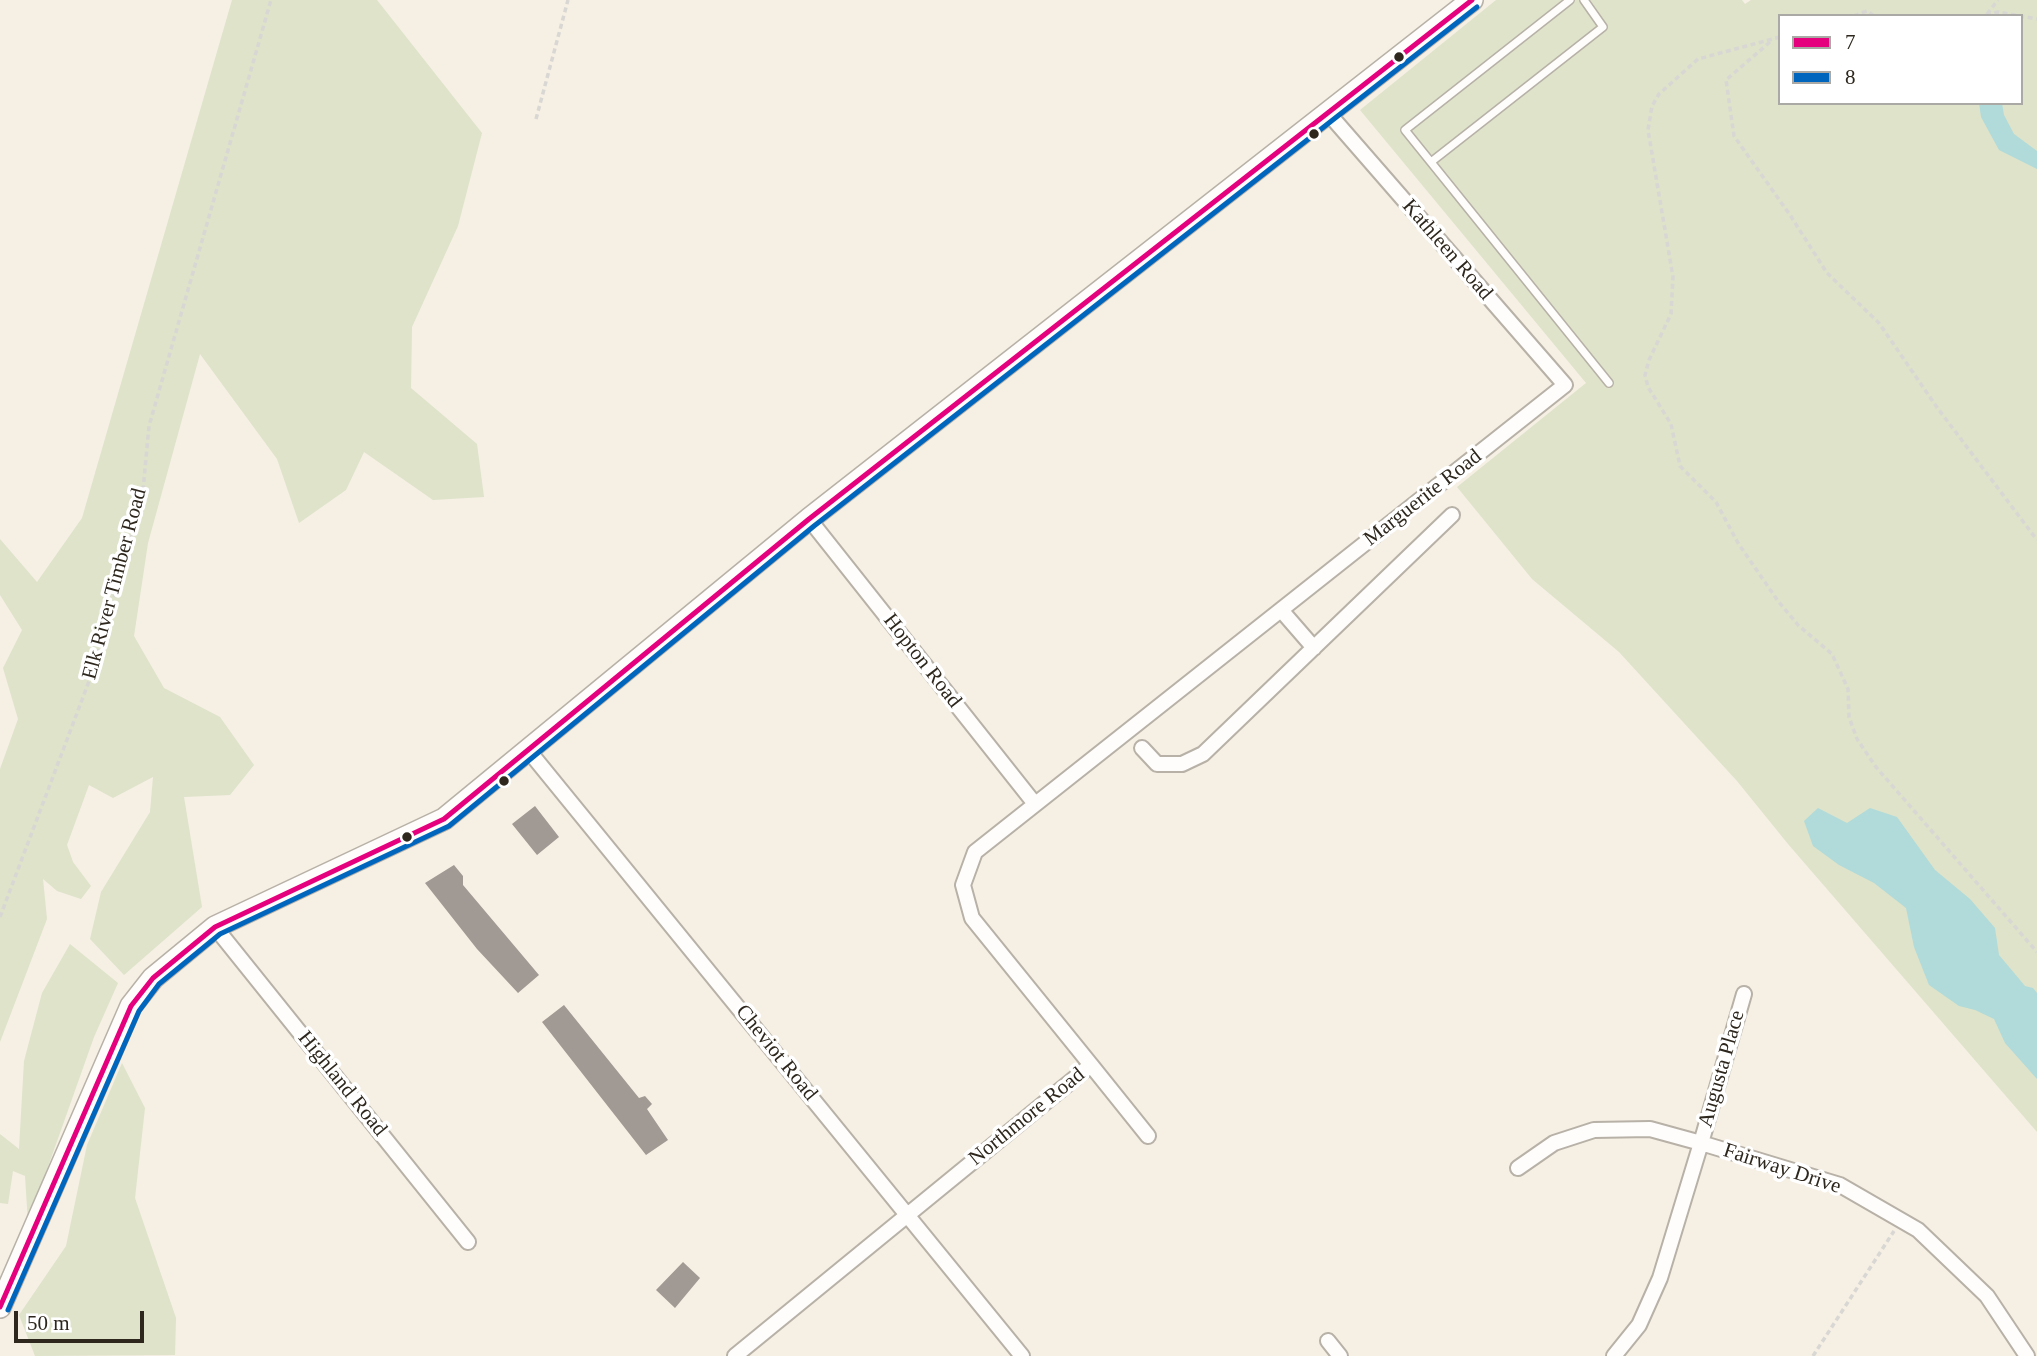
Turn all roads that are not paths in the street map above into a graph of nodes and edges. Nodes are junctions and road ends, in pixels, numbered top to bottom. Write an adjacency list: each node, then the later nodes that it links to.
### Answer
1 (1472, 0): 4 (street)
2 (1570, 0): 5 (lane)
3 (1584, 0): 5 (lane)
4 (1329, 114): 7 (street, Kathleen Road); 9 (street)
5 (1431, 162): 6 (lane)
6 (1609, 383)
7 (1565, 385): 10 (street, Marguerite Road)
8 (1452, 515): 11 (street, Marguerite Road)
9 (809, 519): 13 (street); 14 (street, Hopton Road)
10 (1281, 610): 11 (street); 14 (street, Marguerite Road)
11 (1314, 648): 12 (street, Marguerite Road)
12 (1142, 748)
13 (528, 750): 15 (street); 21 (street, Cheviot Road)
14 (1035, 804): 17 (street, Northmore Road)
15 (215, 927): 22 (street, Highland Road); 23 (street)
16 (1744, 994): 19 (street, Augusta Place)
17 (1091, 1065): 18 (street); 21 (street, Northmore Road)
18 (1147, 1136)
19 (1701, 1143): 20 (street); 28 (street, Fairway Drive); 29 (street, Fairway Drive)
20 (1518, 1168)
21 (908, 1214): 25 (street, Northmore Road); 26 (street, Cheviot Road)
22 (468, 1242)
23 (0, 1307)
24 (1328, 1341): 27 (street)
25 (736, 1356)
26 (1023, 1356)
27 (1340, 1356)
28 (1614, 1356)
29 (2027, 1356)

